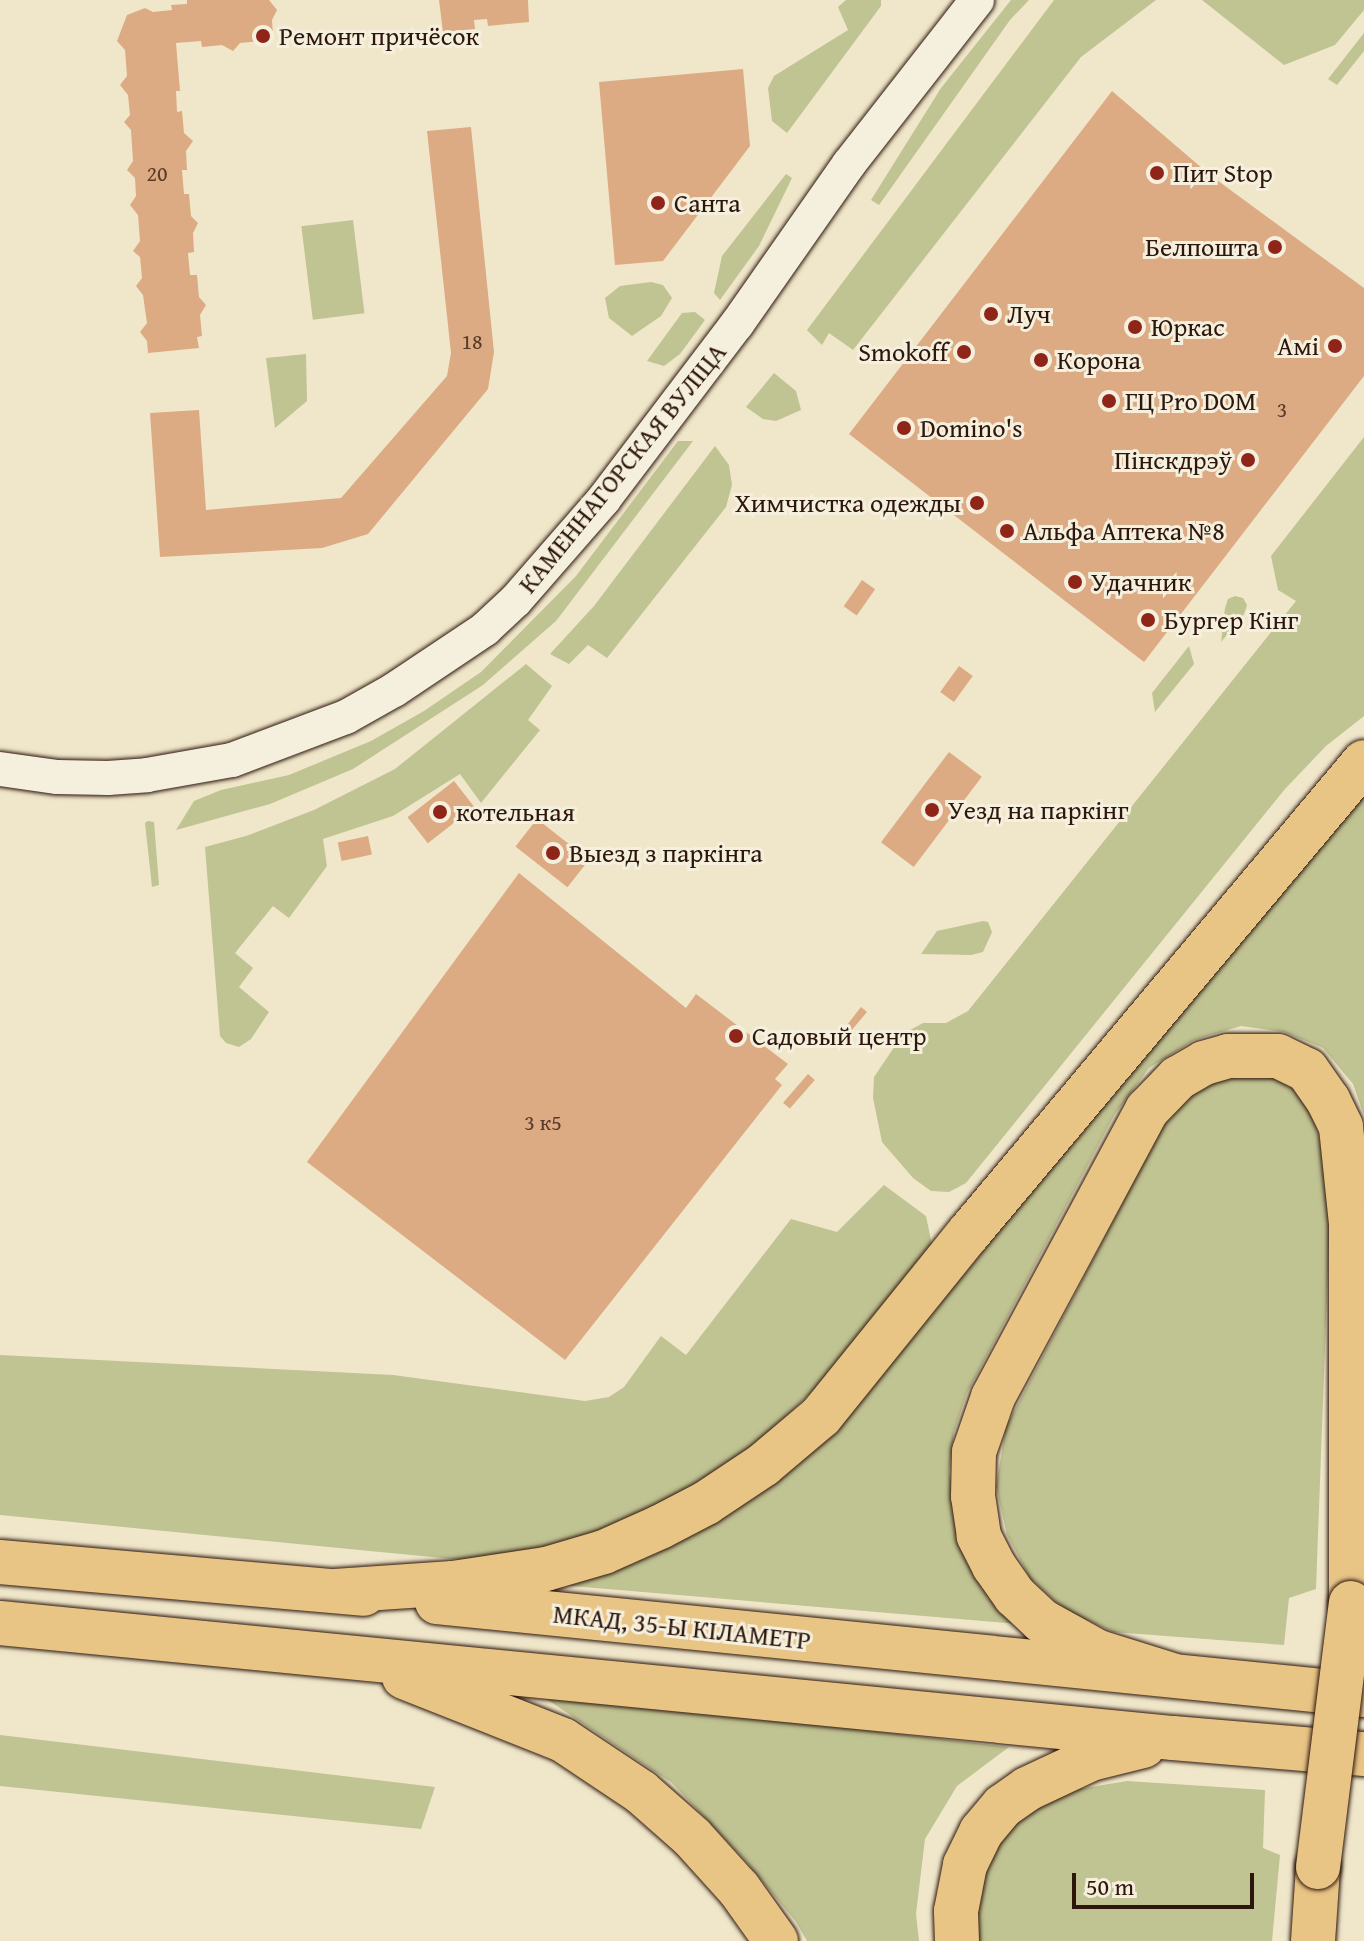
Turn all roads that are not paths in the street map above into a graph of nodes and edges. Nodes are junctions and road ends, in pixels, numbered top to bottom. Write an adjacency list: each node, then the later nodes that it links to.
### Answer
1 (977, 0): 3 (main road, КАМЕННАГОРСКАЯ ВУЛІЦА)
2 (1364, 762): 5 (highway)
3 (0, 769)
4 (0, 1562): 5 (highway, МКАД, 35-Ы КІЛАМЕТР)
5 (335, 1591): 8 (highway, МКАД, 35-Ы КІЛАМЕТР)
6 (0, 1623): 7 (highway)
7 (321, 1652): 10 (highway); 13 (highway)
8 (1172, 1675): 9 (highway, МКАД, 35-Ы КІЛАМЕТР); 12 (highway, bridge)
9 (1364, 1695)
10 (1173, 1738): 11 (highway); 14 (highway)
11 (1364, 1754)
12 (1312, 1940)
13 (776, 1941)
14 (957, 1941)

